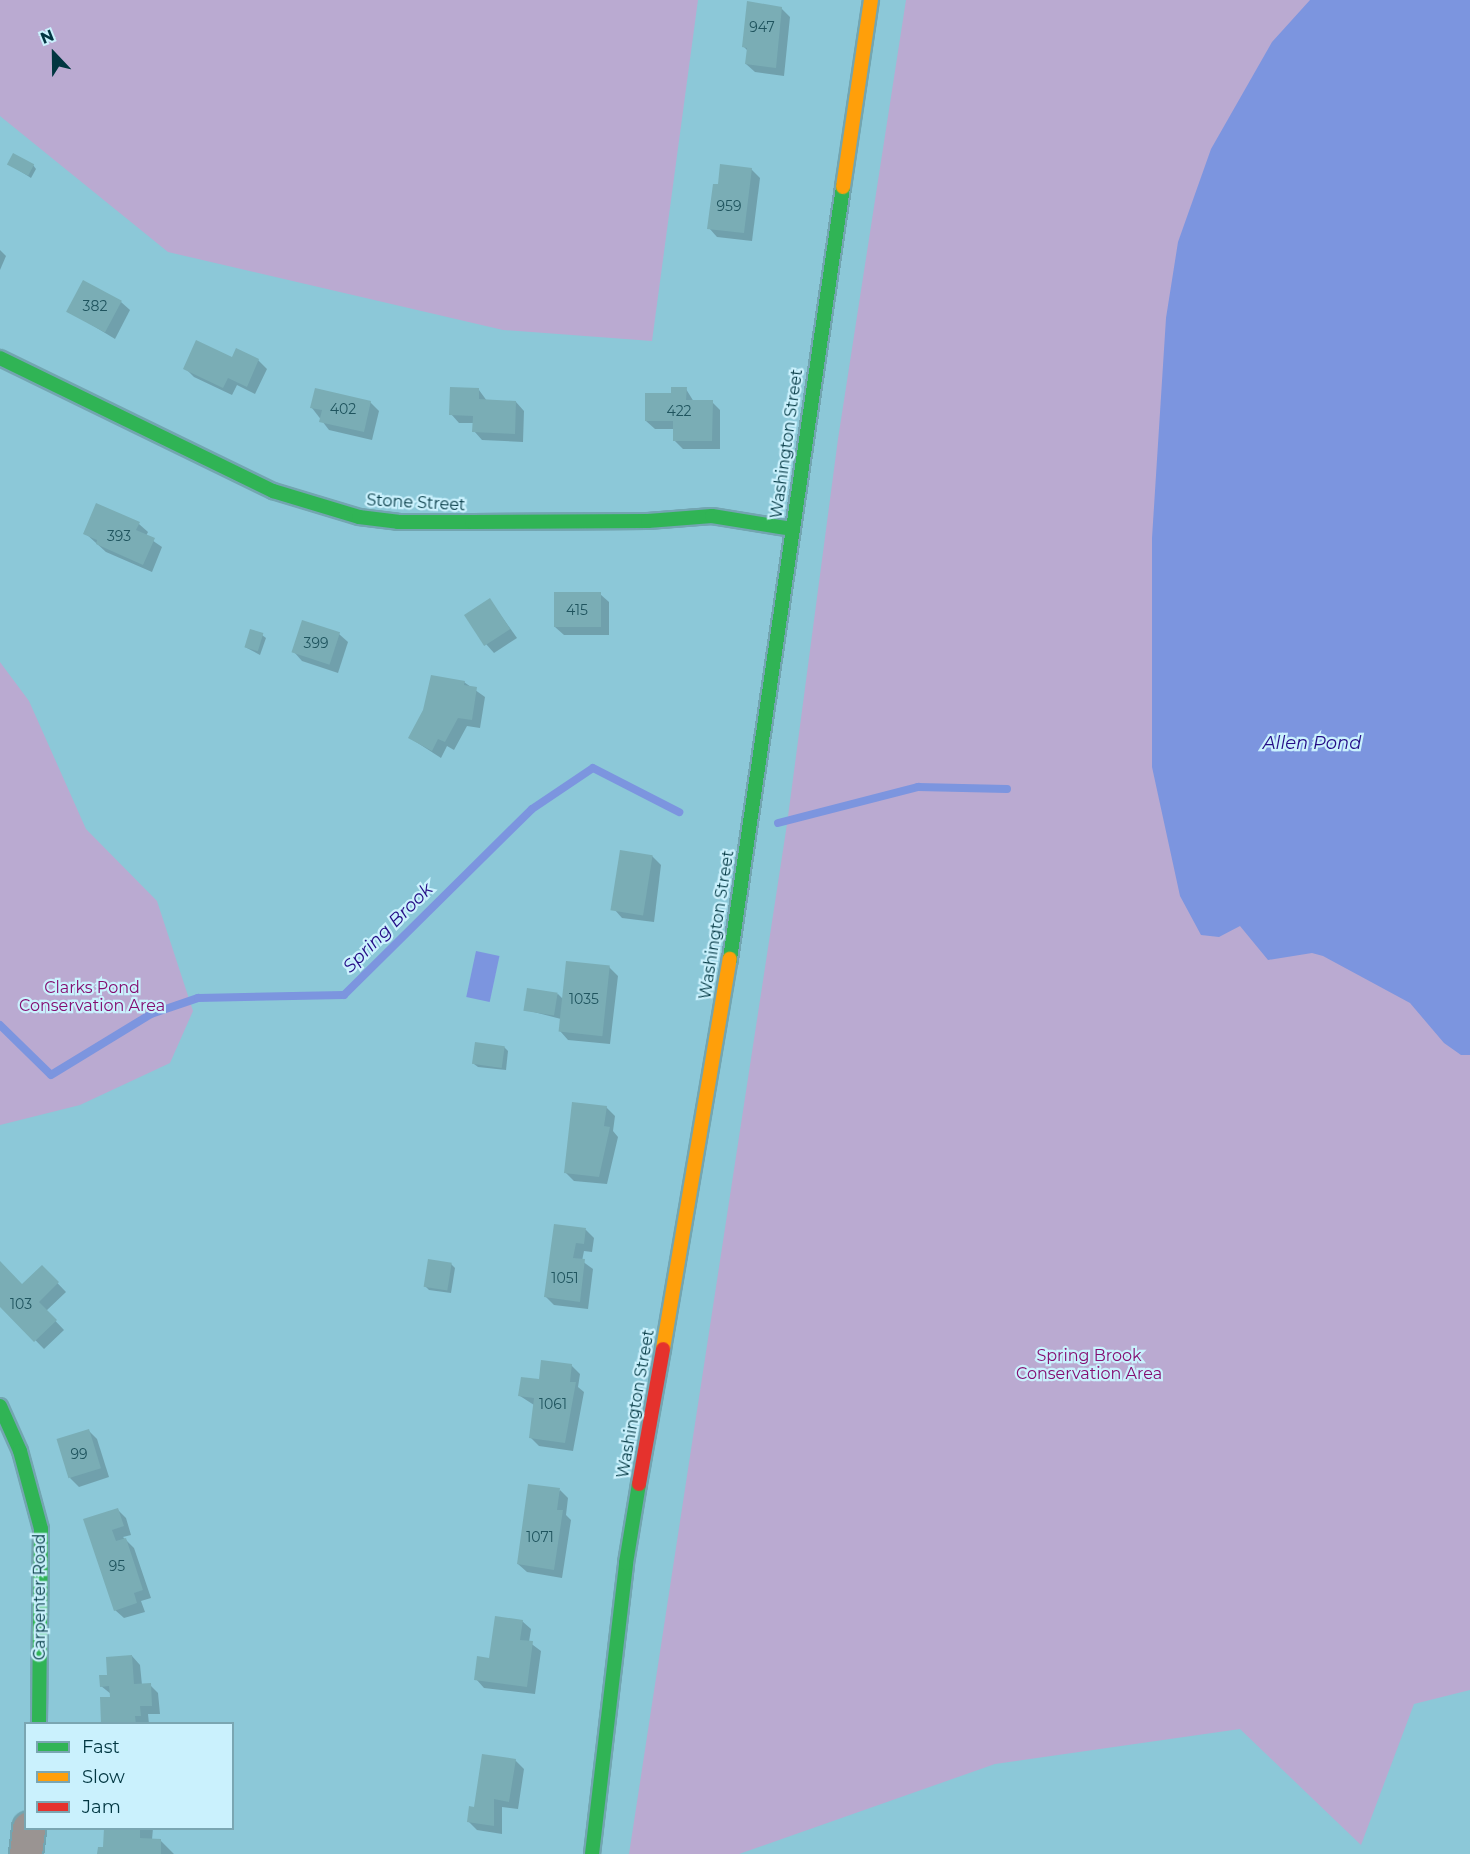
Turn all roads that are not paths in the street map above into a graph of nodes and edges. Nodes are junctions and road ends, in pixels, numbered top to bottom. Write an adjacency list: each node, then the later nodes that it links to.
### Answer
1 (871, 0): 3 (main road, Washington Street)
2 (0, 358): 3 (main road, Stone Street)
3 (792, 529): 8 (main road, Washington Street)
4 (0, 1406): 5 (main road, Carpenter Road)
5 (39, 1722)
6 (28, 1830): 7 (street)
7 (26, 1854)
8 (591, 1854)

